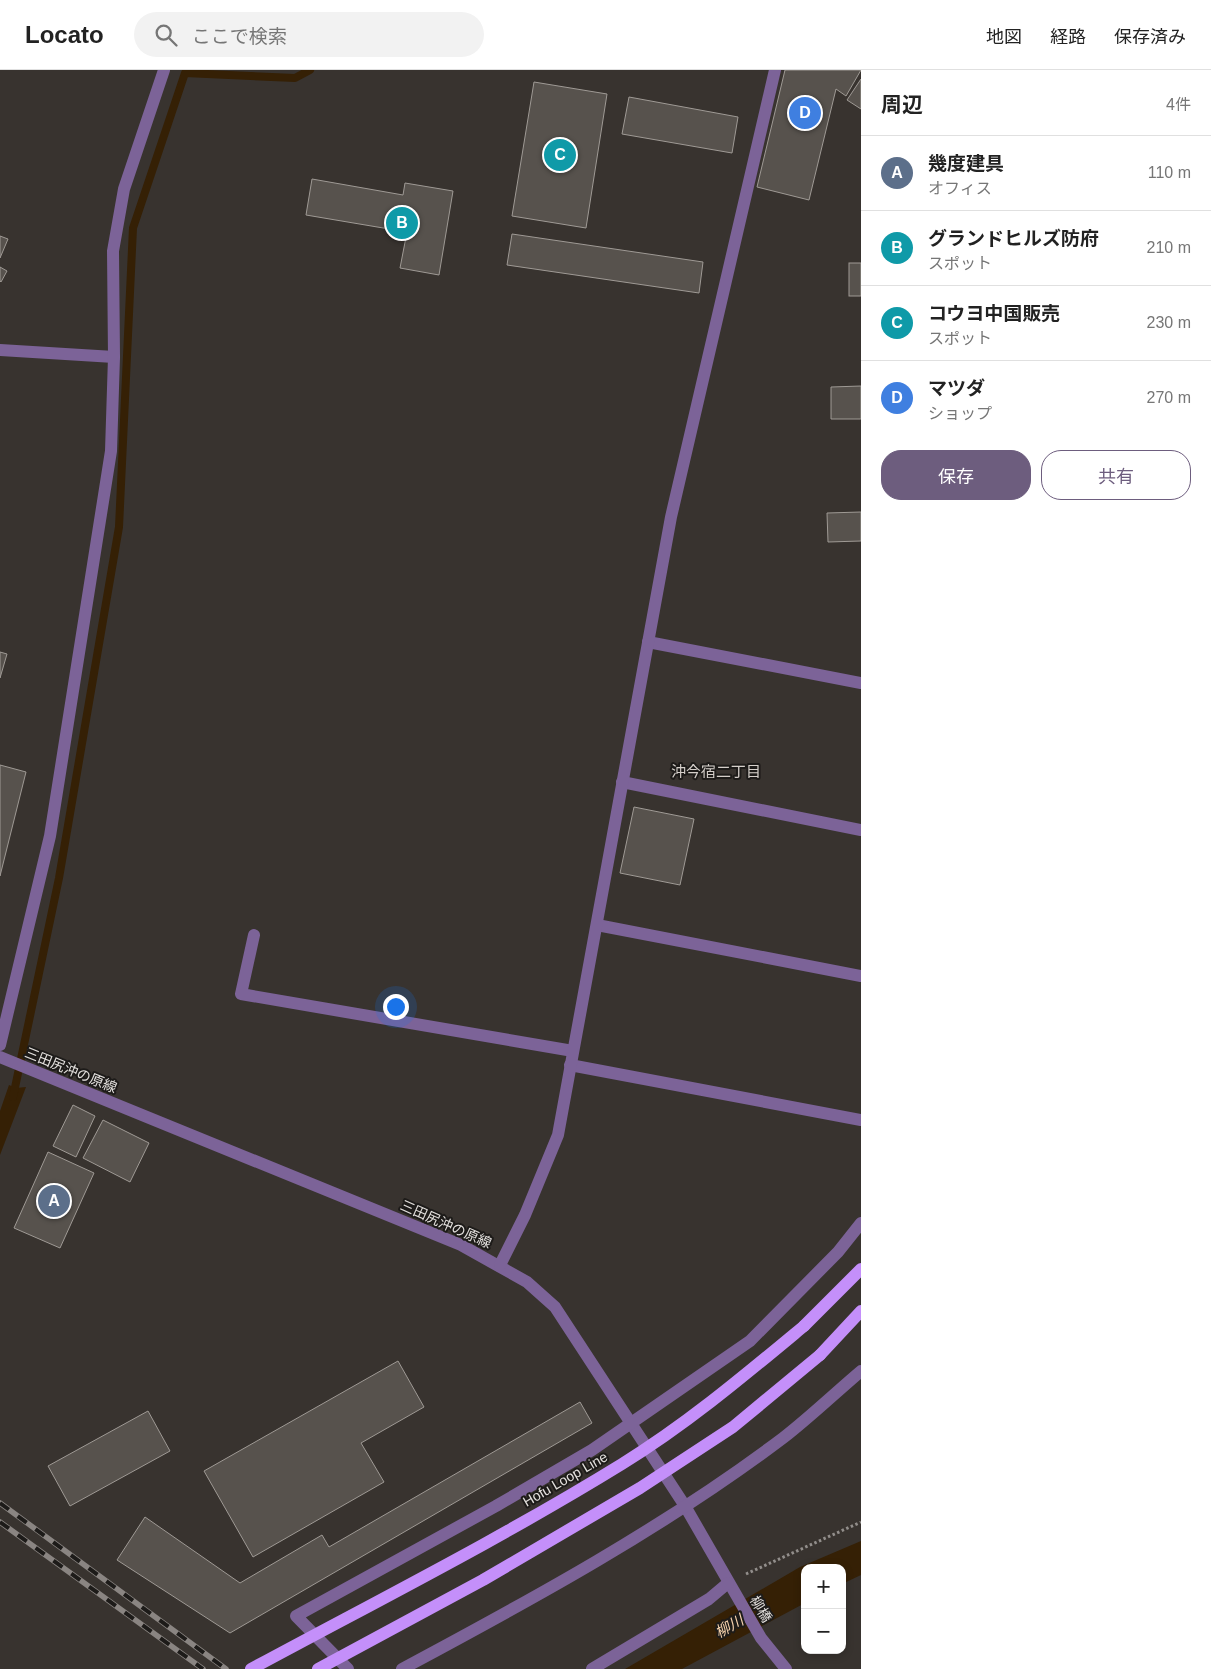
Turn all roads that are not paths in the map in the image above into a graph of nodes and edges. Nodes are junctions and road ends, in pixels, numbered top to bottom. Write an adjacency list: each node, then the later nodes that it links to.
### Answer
1 (164, 70): 4 (street)
2 (775, 70): 5 (street)
3 (0, 350): 4 (street)
4 (114, 357): 12 (street)
5 (648, 642): 6 (street); 7 (street)
6 (861, 683)
7 (622, 782): 8 (street); 9 (street)
8 (861, 830)
9 (597, 925): 11 (street); 13 (street)
10 (254, 935): 13 (street)
11 (861, 976)
12 (0, 1045)
13 (572, 1051): 15 (street)
14 (6, 1059): 18 (street, 三田尻沖の原線)
15 (570, 1065): 16 (street); 18 (street)
16 (861, 1120)
17 (861, 1223): 22 (street)
18 (500, 1265): 22 (street, 三田尻沖の原線)
19 (861, 1268): 26 (main road, Hofu Loop Line, bridge)
20 (861, 1311): 27 (main road, bridge)
21 (861, 1372): 23 (street)
22 (631, 1423): 23 (street, 三田尻沖の原線); 28 (street)
23 (685, 1506): 24 (street, 三田尻沖の原線); 29 (street)
24 (728, 1583): 25 (street, 三田尻沖の原線); 30 (street)
25 (736, 1596): 31 (street, 柳橋)
26 (251, 1669)
27 (318, 1669)
28 (348, 1669)
29 (402, 1669)
30 (592, 1669)
31 (786, 1669)

